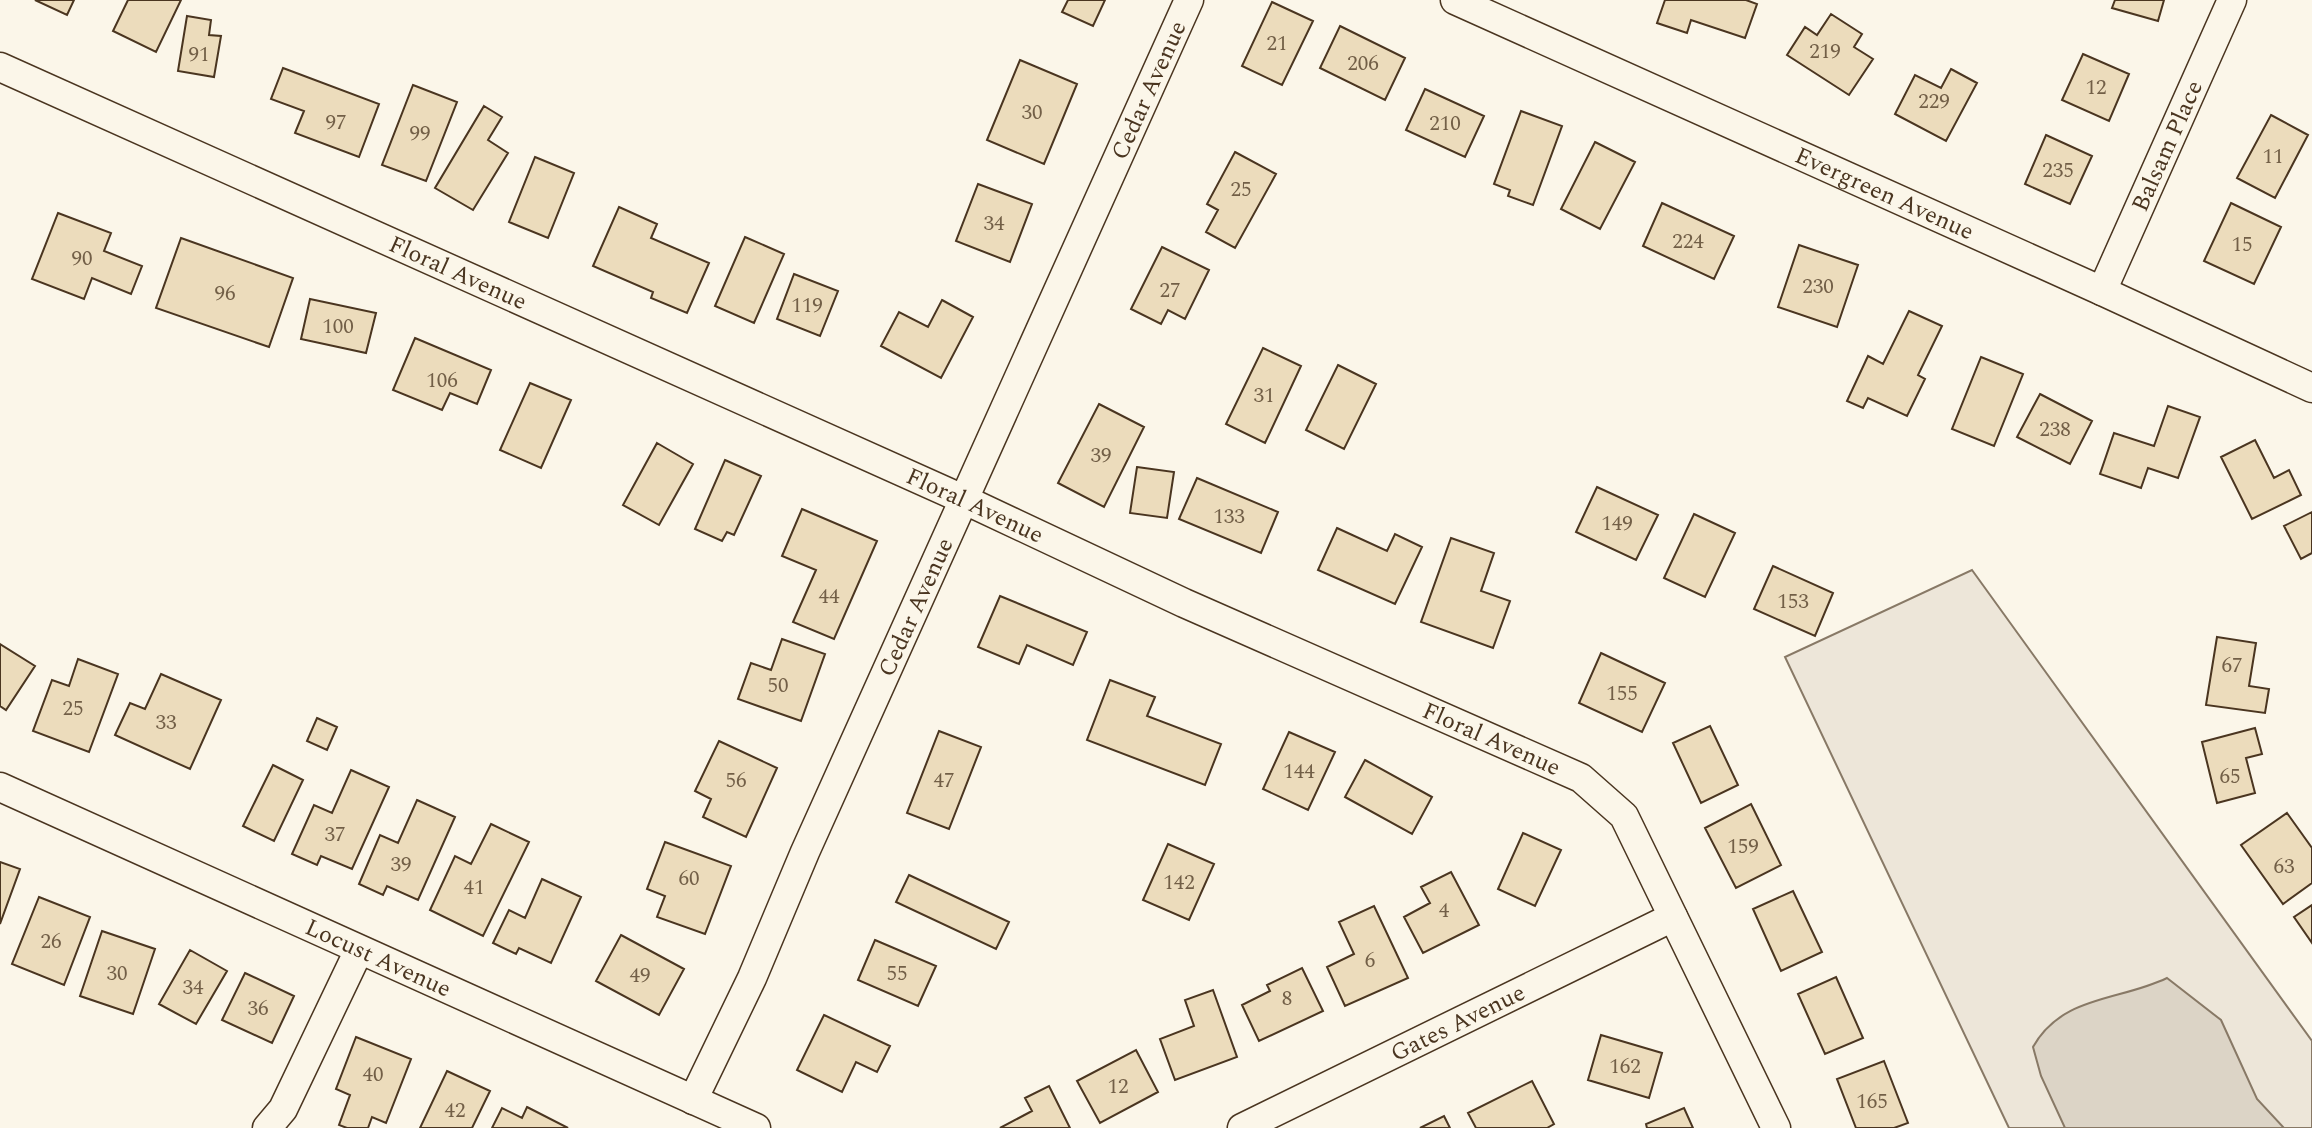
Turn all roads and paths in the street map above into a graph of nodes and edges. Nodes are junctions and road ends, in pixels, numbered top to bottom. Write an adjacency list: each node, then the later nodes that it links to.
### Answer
1 (1189, 0): 7 (street, Cedar Avenue)
2 (1455, 0): 5 (street, Evergreen Avenue)
3 (2232, 0): 5 (street, Balsam Place)
4 (0, 67): 7 (street, Floral Avenue)
5 (2102, 290): 6 (street, Evergreen Avenue)
6 (2312, 388)
7 (965, 500): 9 (street, Floral Avenue); 11 (street, Cedar Avenue)
8 (0, 787): 10 (street, Locust Avenue)
9 (1673, 917): 14 (street, Gates Avenue); 15 (street, Floral Avenue)
10 (359, 950): 11 (street, Locust Avenue); 12 (street)
11 (693, 1100): 13 (street, Locust Avenue)
12 (267, 1128)
13 (756, 1128)
14 (1242, 1128)
15 (1776, 1128)

